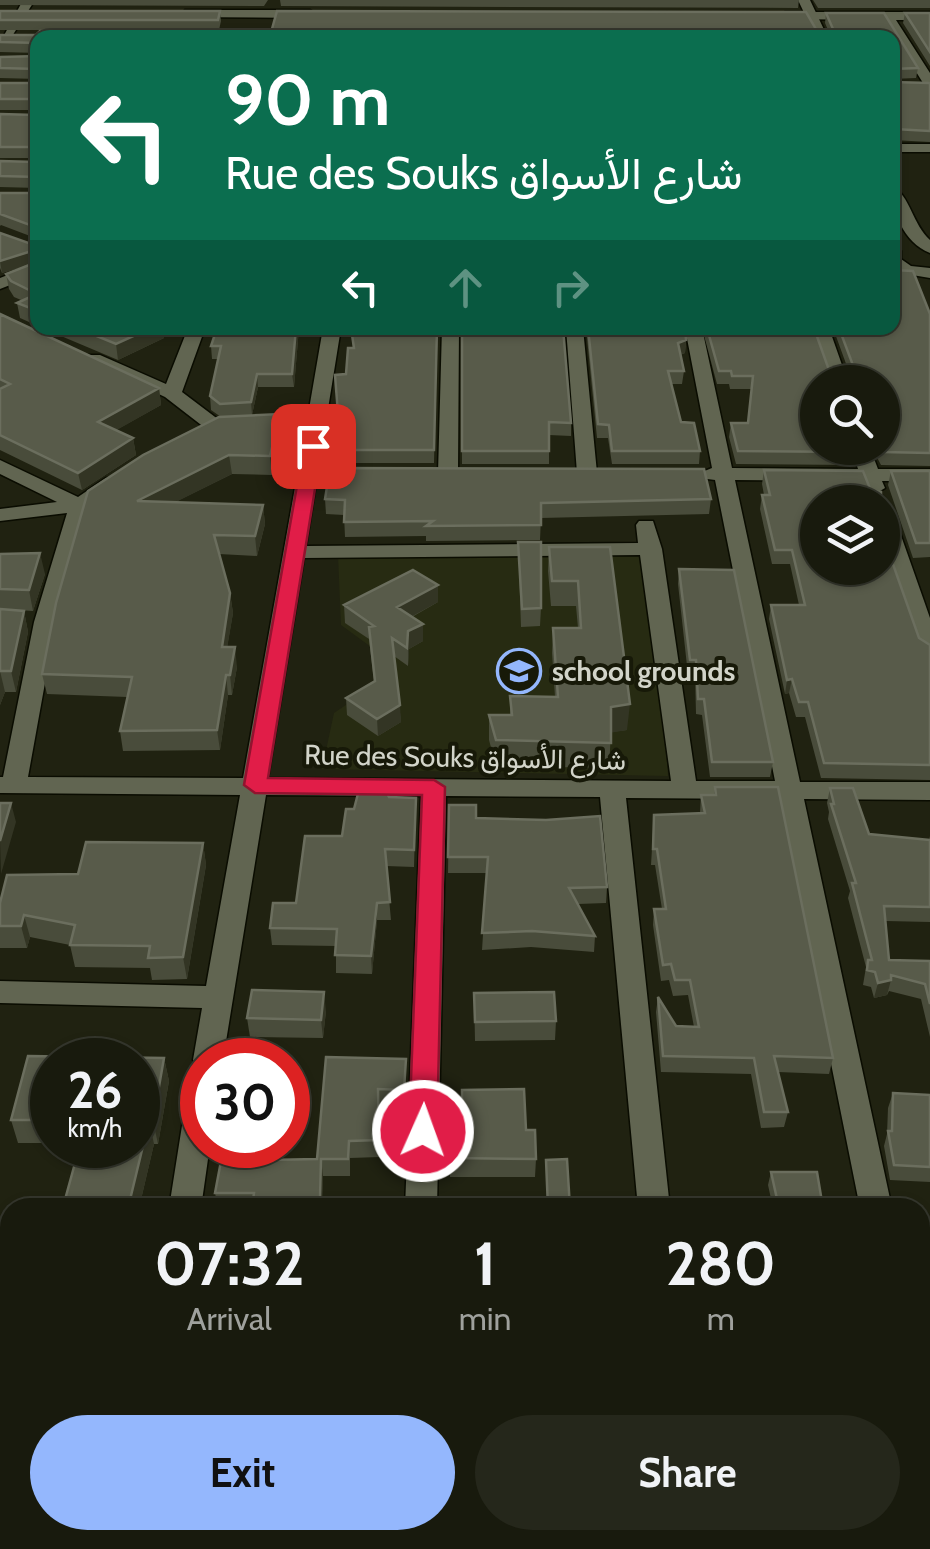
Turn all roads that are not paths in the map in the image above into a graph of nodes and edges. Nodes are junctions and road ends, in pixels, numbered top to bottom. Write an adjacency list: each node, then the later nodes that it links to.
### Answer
1 (29, 0): 6 (street)
2 (202, 0): 9 (street)
3 (270, 0): 15 (street)
4 (804, 0): 12 (street)
5 (0, 13): 6 (street)
6 (22, 13): 7 (street); 17 (street)
7 (41, 13)
8 (177, 14): 9 (street)
9 (196, 14): 15 (street)
10 (318, 14): 15 (street)
11 (773, 16): 12 (street)
12 (812, 16): 13 (street); 16 (street)
13 (888, 16): 14 (street); 19 (street)
14 (930, 16)
15 (263, 20)
16 (818, 30)
17 (3, 38): 18 (street)
18 (23, 38)
19 (923, 61): 20 (street)
20 (930, 85): 21 (street)
21 (911, 86)
22 (900, 148): 23 (street)
23 (930, 148)
24 (900, 205): 25 (street)
25 (914, 234): 26 (street); 27 (street)
26 (930, 250): 28 (street)
27 (900, 257)
28 (900, 259)
29 (900, 263): 32 (street)
30 (900, 264): 33 (street)
31 (30, 271): 34 (street)
32 (930, 273)
33 (930, 283)
34 (0, 284)
35 (193, 335): 43 (street)
36 (331, 335): 44 (street)
37 (450, 335): 48 (street)
38 (575, 335): 49 (street)
39 (693, 335): 51 (street)
40 (822, 335): 42 (street)
41 (78, 352): 43 (street)
42 (833, 365)
43 (172, 393): 44 (street)
44 (318, 420): 59 (street)
45 (867, 465): 52 (street)
46 (0, 466): 55 (street)
47 (138, 466): 55 (street)
48 (449, 473)
49 (587, 473)
50 (691, 474): 51 (street)
51 (723, 474): 52 (street); 69 (street)
52 (870, 474): 53 (street); 54 (street)
53 (930, 474)
54 (874, 485)
55 (79, 505): 56 (street); 62 (street)
56 (0, 514)
57 (646, 525): 58 (street)
58 (651, 549): 59 (street); 68 (street)
59 (297, 552): 65 (street)
60 (900, 563): 63 (street)
61 (15, 621): 62 (street)
62 (46, 622): 64 (street)
63 (930, 651)
64 (7, 785): 65 (street, Rue des Souks شارع الأسواق)
65 (255, 785): 66 (street, Rue des Souks شارع الأسواق); 72 (street)
66 (434, 787): 67 (street, Rue des Souks شارع الأسواق); 76 (street)
67 (612, 788): 68 (street, Rue des Souks شارع الأسواق); 77 (street)
68 (686, 789): 69 (street, Rue des Souks شارع الأسواق)
69 (789, 790): 70 (street, Rue des Souks شارع الأسواق); 78 (street)
70 (930, 791)
71 (0, 992): 72 (street)
72 (217, 998): 73 (street)
73 (211, 1038)
74 (191, 1168): 75 (street)
75 (186, 1198)
76 (421, 1198)
77 (653, 1198)
78 (874, 1198)

